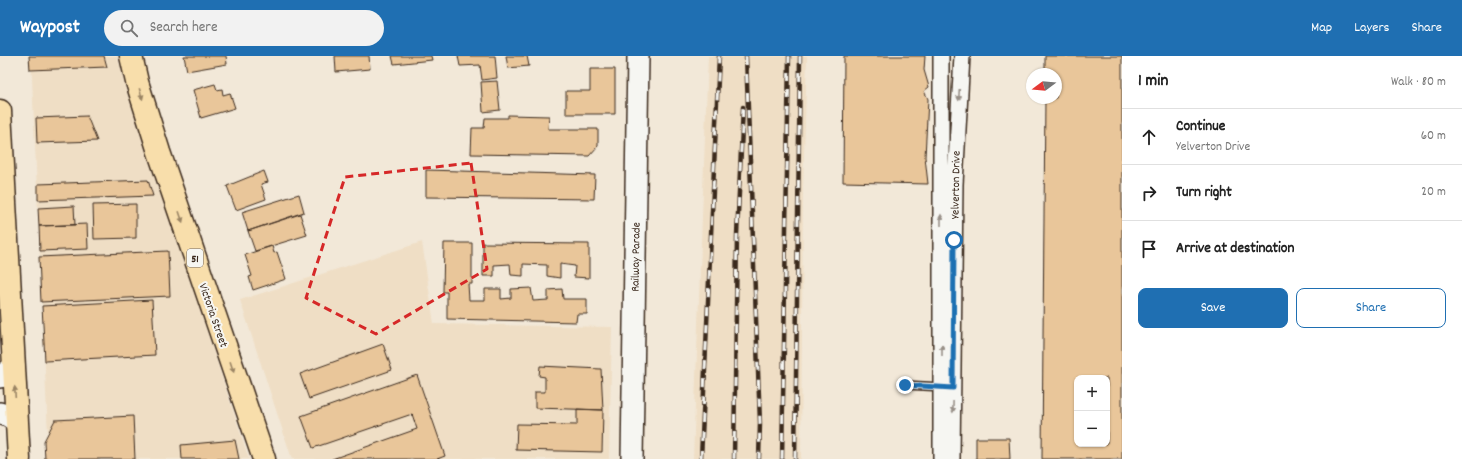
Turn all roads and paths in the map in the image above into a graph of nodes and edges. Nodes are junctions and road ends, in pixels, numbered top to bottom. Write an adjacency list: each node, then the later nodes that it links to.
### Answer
1 (131, 56): 11 (highway, Victoria Street / 51, one-way to 11)
2 (638, 56): 12 (street, Railway Parade)
3 (941, 56): 8 (street, Yelverton Drive, one-way to 3)
4 (962, 56): 8 (street, Yelverton Drive, one-way to 8)
5 (0, 111): 6 (highway)
6 (7, 371): 9 (highway, one-way to 6)
7 (905, 385): 8 (lane)
8 (948, 387): 13 (street, Yelverton Drive); 14 (street, Yelverton Drive, one-way to 14)
9 (8, 418): 10 (highway)
10 (19, 459)
11 (264, 459)
12 (632, 459)
13 (941, 459)
14 (952, 459)

